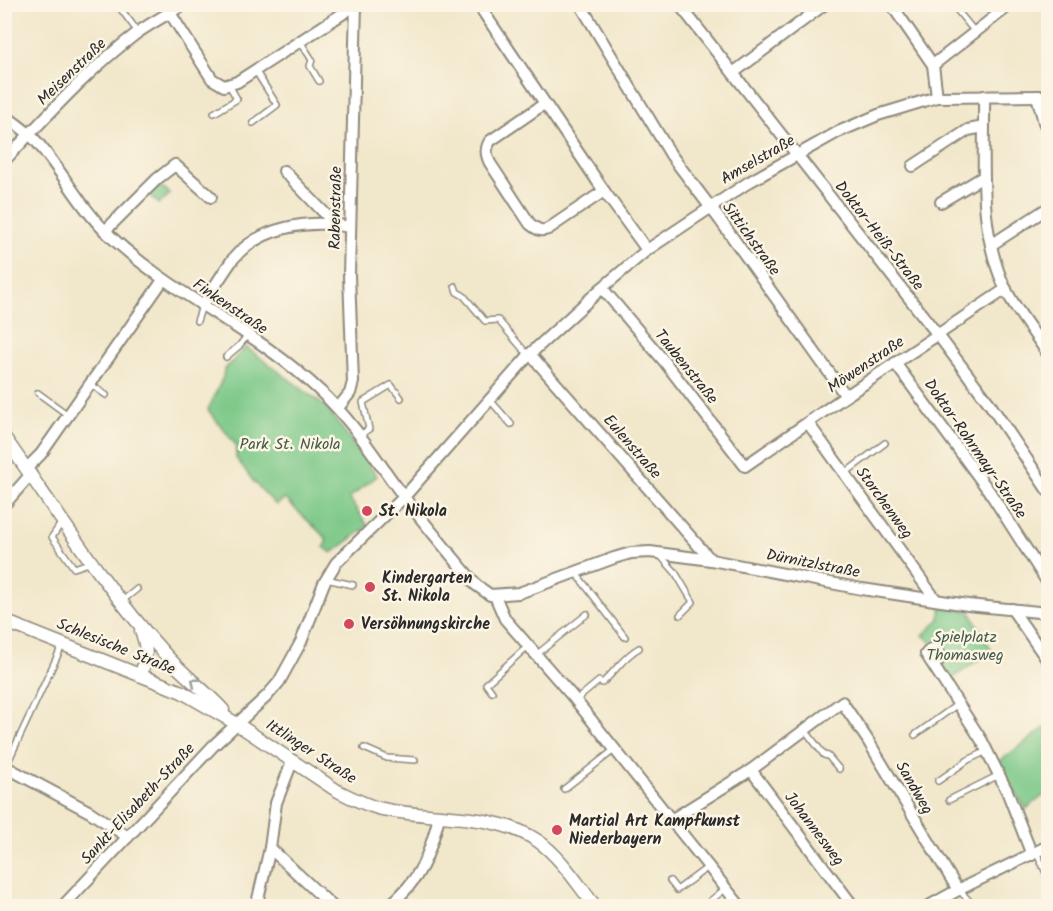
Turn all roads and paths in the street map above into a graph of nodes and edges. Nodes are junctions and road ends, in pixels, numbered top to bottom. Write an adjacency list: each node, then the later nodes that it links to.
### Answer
1 (117, 4): 12 (lane)
2 (184, 4): 11 (street, Meisenstraße)
3 (478, 4): 23 (street)
4 (580, 4): 38 (street, Sittichstraße)
5 (679, 4): 17 (street, Doktor-Heiß-Straße)
6 (825, 4): 17 (street)
7 (891, 4): 15 (street)
8 (952, 4): 13 (lane)
9 (1011, 4): 13 (street)
10 (356, 5): 14 (street); 41 (street, Rabenstraße)
11 (170, 13): 12 (street, Meisenstraße); 19 (street)
12 (138, 32): 29 (street, Meisenstraße)
13 (975, 32): 15 (street)
14 (300, 41): 16 (street); 18 (lane)
15 (933, 65): 22 (street)
16 (255, 70): 19 (street); 26 (lane)
17 (732, 73): 30 (street, Doktor-Heiß-Straße)
18 (320, 81)
19 (229, 85): 24 (lane)
20 (984, 96): 21 (street, Amselstraße); 22 (street, Amselstraße); 27 (street)
21 (1043, 96): 28 (street)
22 (938, 97): 30 (street, Amselstraße)
23 (544, 104): 35 (street); 35 (street)
24 (214, 112)
25 (4, 115): 29 (street, Finkenstraße)
26 (253, 123)
27 (984, 127): 32 (street); 34 (street)
28 (1048, 130)
29 (30, 135): 31 (street, Meisenstraße); 42 (street, Finkenstraße)
30 (796, 155): 38 (street, Amselstraße); 51 (street, Doktor-Heiß-Straße)
31 (4, 161)
32 (913, 166)
33 (285, 171): 40 (street, Rabenstraße)
34 (983, 177): 37 (street); 43 (street)
35 (604, 191): 44 (street)
36 (211, 197): 42 (street)
37 (941, 202)
38 (710, 207): 44 (street, Amselstraße); 60 (street, Sittichstraße)
39 (1048, 208): 43 (street)
40 (335, 224): 41 (street); 49 (street)
41 (350, 227): 63 (street, Rabenstraße)
42 (105, 231): 45 (street, Finkenstraße)
43 (991, 245): 48 (street)
44 (647, 250): 47 (street, Amselstraße)
45 (163, 280): 49 (street, Finkenstraße); 57 (street)
46 (455, 286): 54 (lane)
47 (602, 288): 54 (street, Amselstraße); 70 (street, Taubenstraße)
48 (1006, 289): 51 (street, Möwenstraße); 53 (street)
49 (202, 306): 50 (lane); 52 (street, Finkenstraße)
50 (197, 321)
51 (938, 335): 56 (street, Möwenstraße); 73 (street, Doktor-Heiß-Straße)
52 (247, 336): 55 (lane); 63 (street, Finkenstraße)
53 (1048, 354)
54 (529, 355): 62 (street, Amselstraße); 78 (street, Eulenstraße)
55 (226, 357)
56 (895, 363): 60 (street, Möwenstraße); 82 (street, Doktor-Rohrmayr-Straße)
57 (90, 384): 59 (lane); 64 (street)
58 (38, 393): 64 (lane)
59 (106, 394)
60 (846, 396): 65 (street, Möwenstraße)
61 (401, 398): 67 (lane)
62 (489, 399): 66 (lane); 74 (street, Amselstraße)
63 (338, 408): 67 (street, Finkenstraße)
64 (68, 415): 71 (street)
65 (808, 423): 70 (street, Möwenstraße); 72 (street, Storchenweg)
66 (511, 424)
67 (360, 435): 74 (street, Finkenstraße)
68 (885, 443): 72 (lane)
69 (6, 445): 71 (street, Ittlinger Straße)
70 (745, 466)
71 (29, 471): 75 (street); 76 (street, Ittlinger Straße)
72 (844, 474): 86 (street, Storchenweg)
73 (1048, 491)
74 (404, 497): 81 (street, Amselstraße); 85 (street, Finkenstraße)
75 (4, 505)
76 (64, 520): 79 (street, Ittlinger Straße); 79 (lane)
77 (658, 552): 78 (street, Dürnitzlstraße); 80 (street, Dürnitzlstraße); 91 (lane)
78 (711, 560): 86 (street, Dürnitzlstraße)
79 (93, 562): 87 (street, Ittlinger Straße)
80 (575, 572): 85 (street, Dürnitzlstraße); 94 (lane)
81 (326, 579): 83 (lane); 105 (street, Sankt-Elisabeth-Straße)
82 (1048, 583)
83 (353, 585)
84 (137, 588): 87 (lane)
85 (495, 596): 97 (street)
86 (936, 600): 88 (street, Dürnitzlstraße)
87 (122, 601): 92 (street, Ittlinger Straße)
88 (1012, 609): 89 (street, Dürnitzlstraße); 98 (street)
89 (1048, 612)
90 (587, 614): 97 (lane)
91 (680, 615)
92 (134, 617): 100 (street, Ittlinger Straße); 105 (street, Ittlinger Straße, one-way to 92)
93 (4, 621): 95 (street, Schlesische Straße)
94 (625, 637)
95 (63, 644): 100 (street, Schlesische Straße); 113 (lane)
96 (639, 648): 102 (lane)
97 (532, 650): 101 (lane); 102 (street)
98 (1048, 661)
99 (933, 664): 103 (street)
100 (140, 675): 104 (street, Schlesische Straße)
101 (492, 692)
102 (576, 700): 109 (street)
103 (958, 704): 107 (lane); 110 (street)
104 (213, 709): 105 (street, Ittlinger Straße)
105 (237, 724): 112 (street, Ittlinger Straße); 122 (street, Sankt-Elisabeth-Straße)
106 (805, 730): 114 (lane); 115 (street); 130 (street, Sandweg)
107 (915, 735)
108 (364, 748): 111 (lane, Ittlinger Straße)
109 (615, 749): 118 (lane); 121 (street)
110 (987, 751): 116 (street); 117 (lane)
111 (415, 760)
112 (292, 762): 120 (street, Ittlinger Straße); 124 (street)
113 (5, 766): 122 (street)
114 (839, 769)
115 (751, 770): 121 (street); 138 (street, Johannesweg)
116 (999, 775): 119 (lane); 125 (street)
117 (938, 781)
118 (564, 789)
119 (950, 801)
120 (439, 817): 134 (street); 135 (street, Ittlinger Straße)
121 (671, 820): 126 (street)
122 (128, 837): 132 (street, Sankt-Elisabeth-Straße)
123 (1048, 846): 125 (street)
124 (270, 848): 131 (street); 133 (street)
125 (1034, 854): 127 (lane); 130 (street)
126 (708, 867): 128 (lane); 129 (street)
127 (1048, 877)
128 (670, 881)
129 (725, 889): 136 (lane); 137 (street)
130 (958, 890): 139 (street); 140 (lane)
131 (258, 899)
132 (63, 906)
133 (332, 906)
134 (389, 906)
135 (595, 906)
136 (704, 906)
137 (740, 906)
138 (853, 906)
139 (929, 906)
140 (974, 906)

